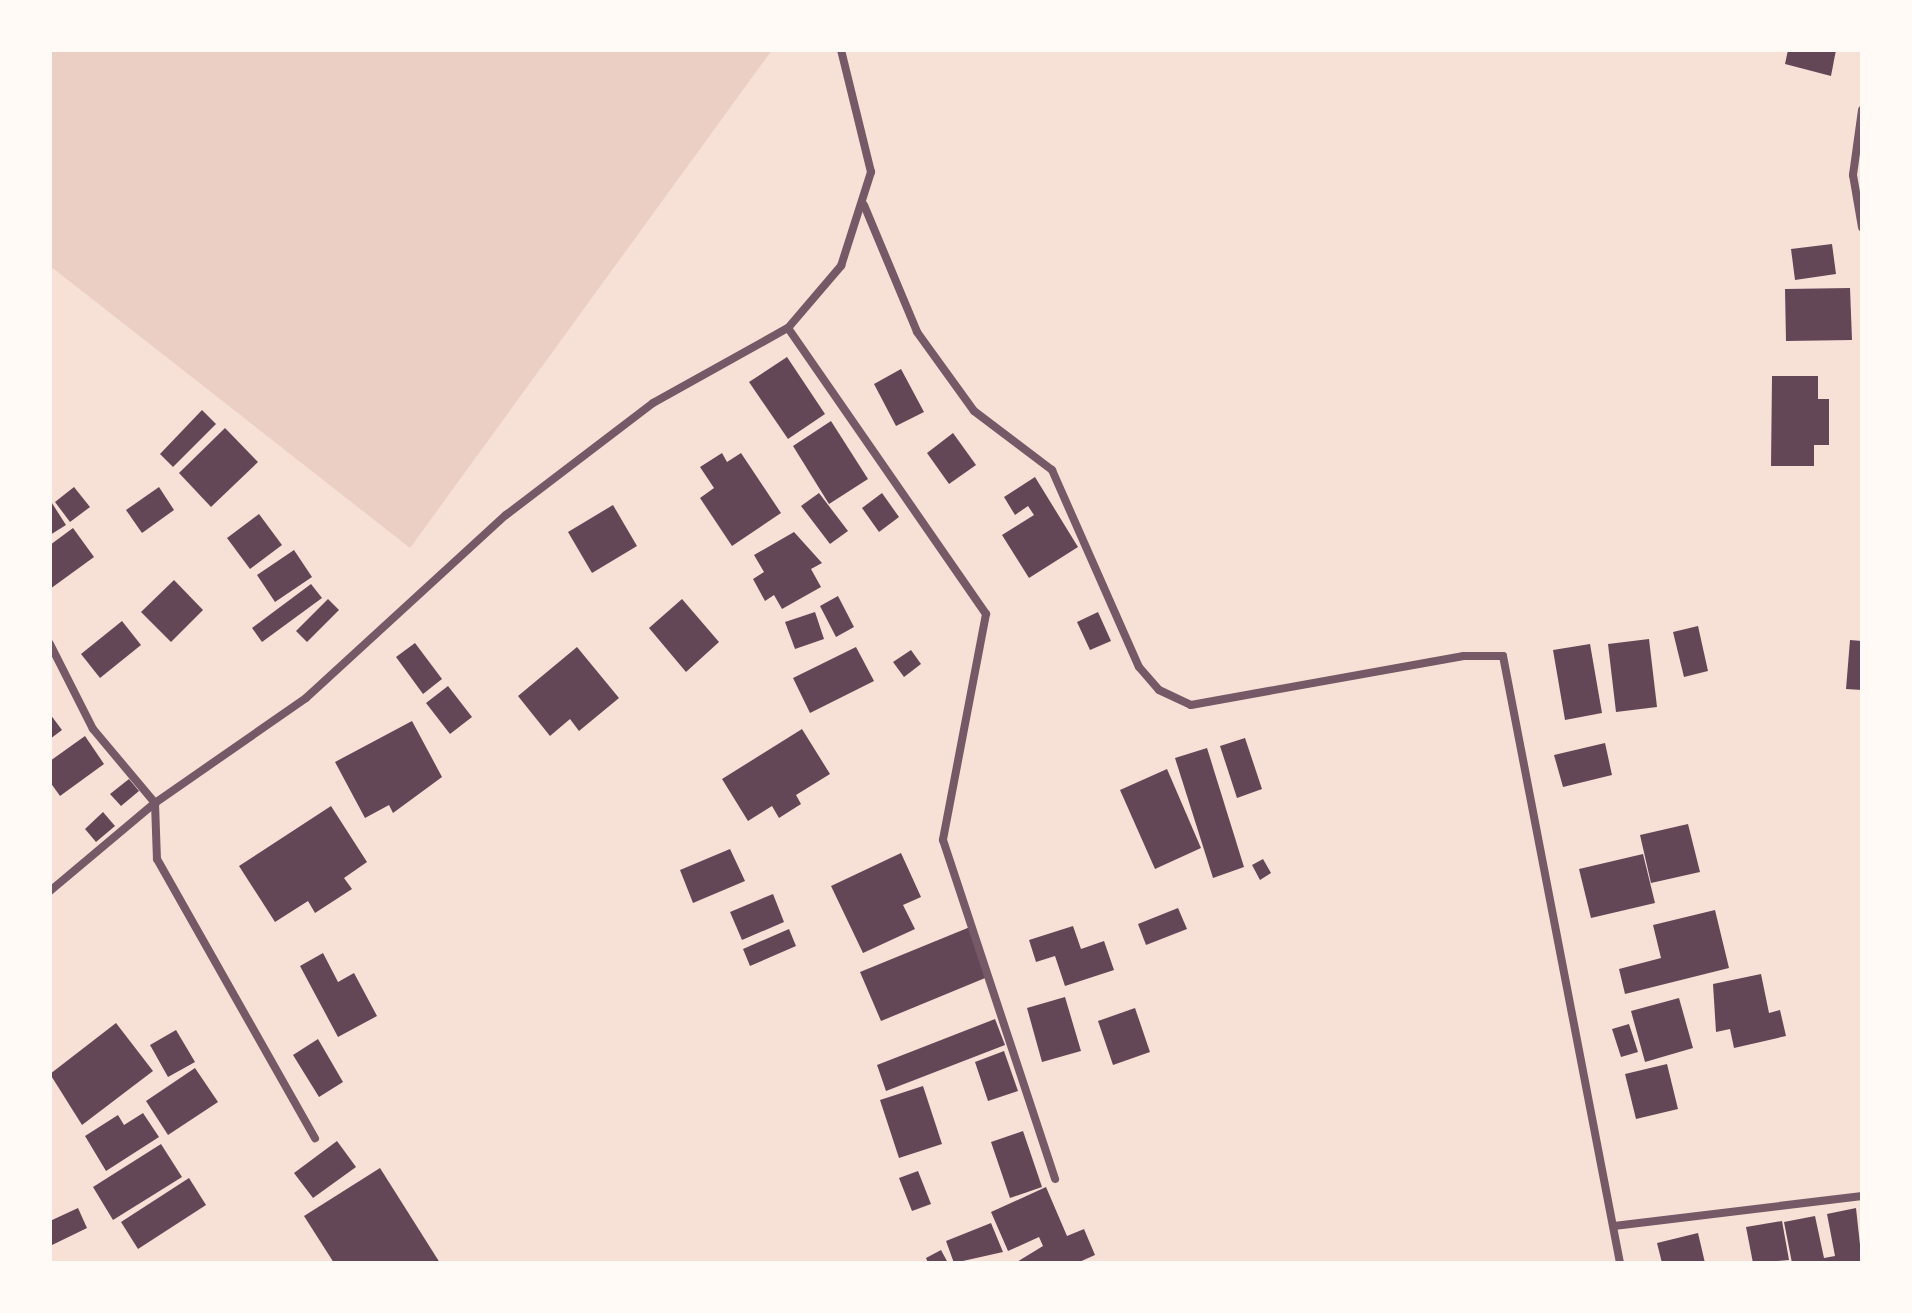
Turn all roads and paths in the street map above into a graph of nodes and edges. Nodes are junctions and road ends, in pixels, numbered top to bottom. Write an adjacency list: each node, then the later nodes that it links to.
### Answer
1 (841, 50): 3 (street)
2 (1862, 110): 4 (street)
3 (864, 205): 5 (street); 12 (street)
4 (1862, 227)
5 (788, 328): 7 (street); 10 (street)
6 (50, 644): 7 (street)
7 (155, 803): 8 (street); 9 (street)
8 (50, 891)
9 (315, 1138)
10 (1055, 1179)
11 (1862, 1196): 12 (street)
12 (1614, 1226): 13 (street)
13 (1620, 1263)

